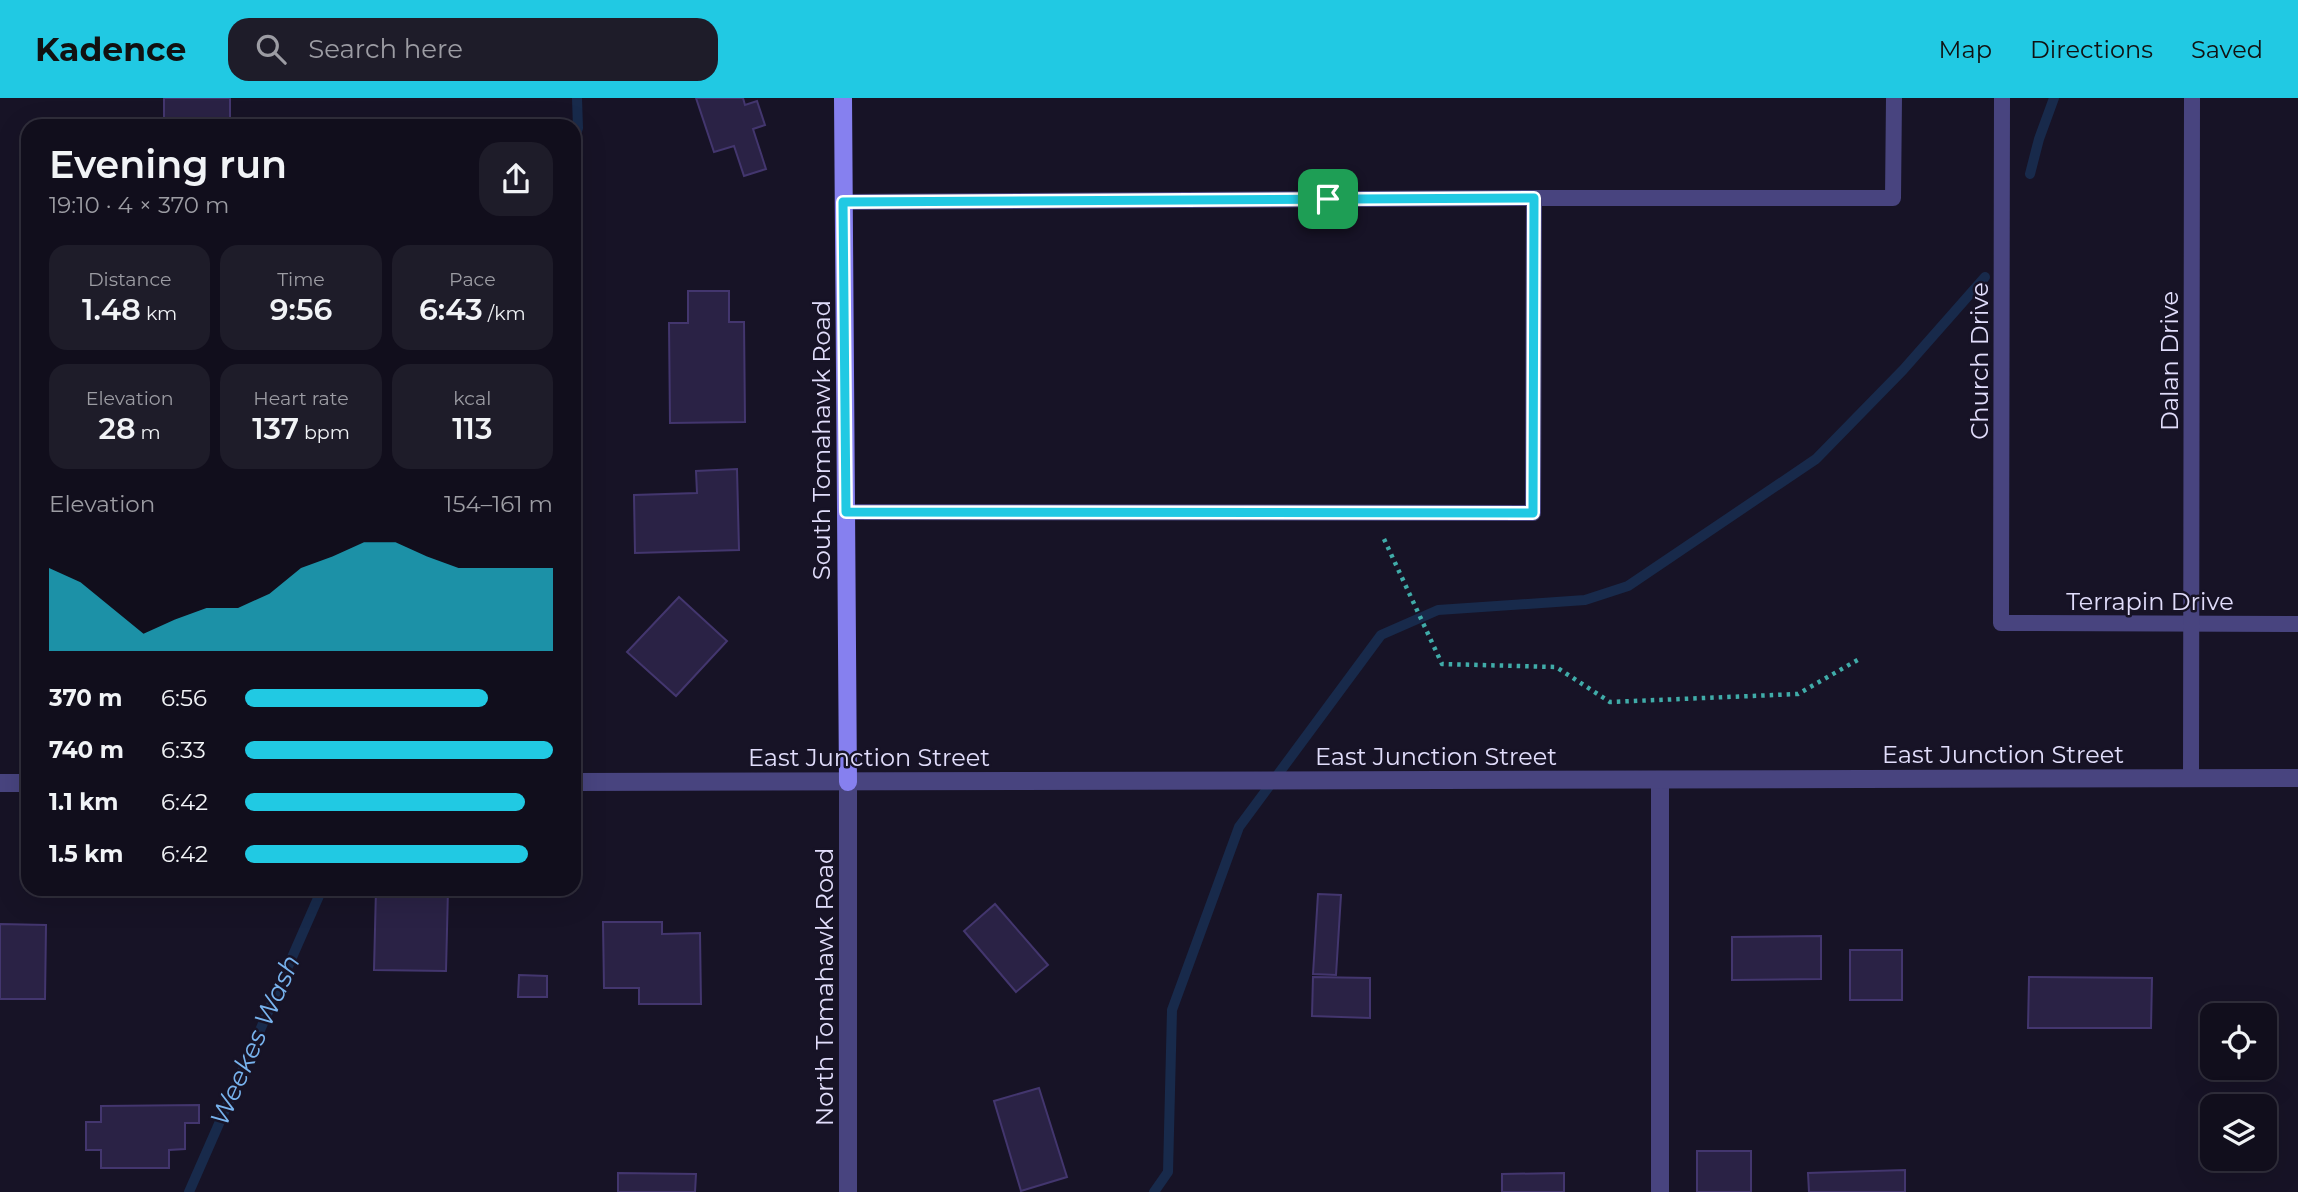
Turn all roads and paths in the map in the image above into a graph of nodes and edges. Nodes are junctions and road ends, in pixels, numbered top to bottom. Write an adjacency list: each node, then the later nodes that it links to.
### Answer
1 (843, 98): 6 (main road, South Tomahawk Road)
2 (1894, 98): 5 (lane)
3 (2002, 98): 9 (lane, Church Drive)
4 (2192, 98): 10 (lane, Dalan Drive)
5 (1534, 198): 6 (lane); 8 (lane)
6 (843, 202): 7 (main road, South Tomahawk Road)
7 (846, 512): 8 (lane); 17 (main road, South Tomahawk Road)
8 (1372, 513): 12 (path)
9 (2001, 623): 10 (lane, Terrapin Drive)
10 (2192, 623): 11 (lane, Terrapin Drive); 13 (lane, Dalan Drive)
11 (2298, 624)
12 (1861, 658)
13 (2191, 778): 14 (street, East Junction Street); 15 (street, East Junction Street)
14 (2298, 778)
15 (1660, 780): 17 (street, East Junction Street); 21 (street)
16 (581, 782): 17 (street, East Junction Street)
17 (848, 782): 20 (street, North Tomahawk Road)
18 (0, 783): 19 (street)
19 (21, 783)
20 (848, 1192)
21 (1660, 1192)

